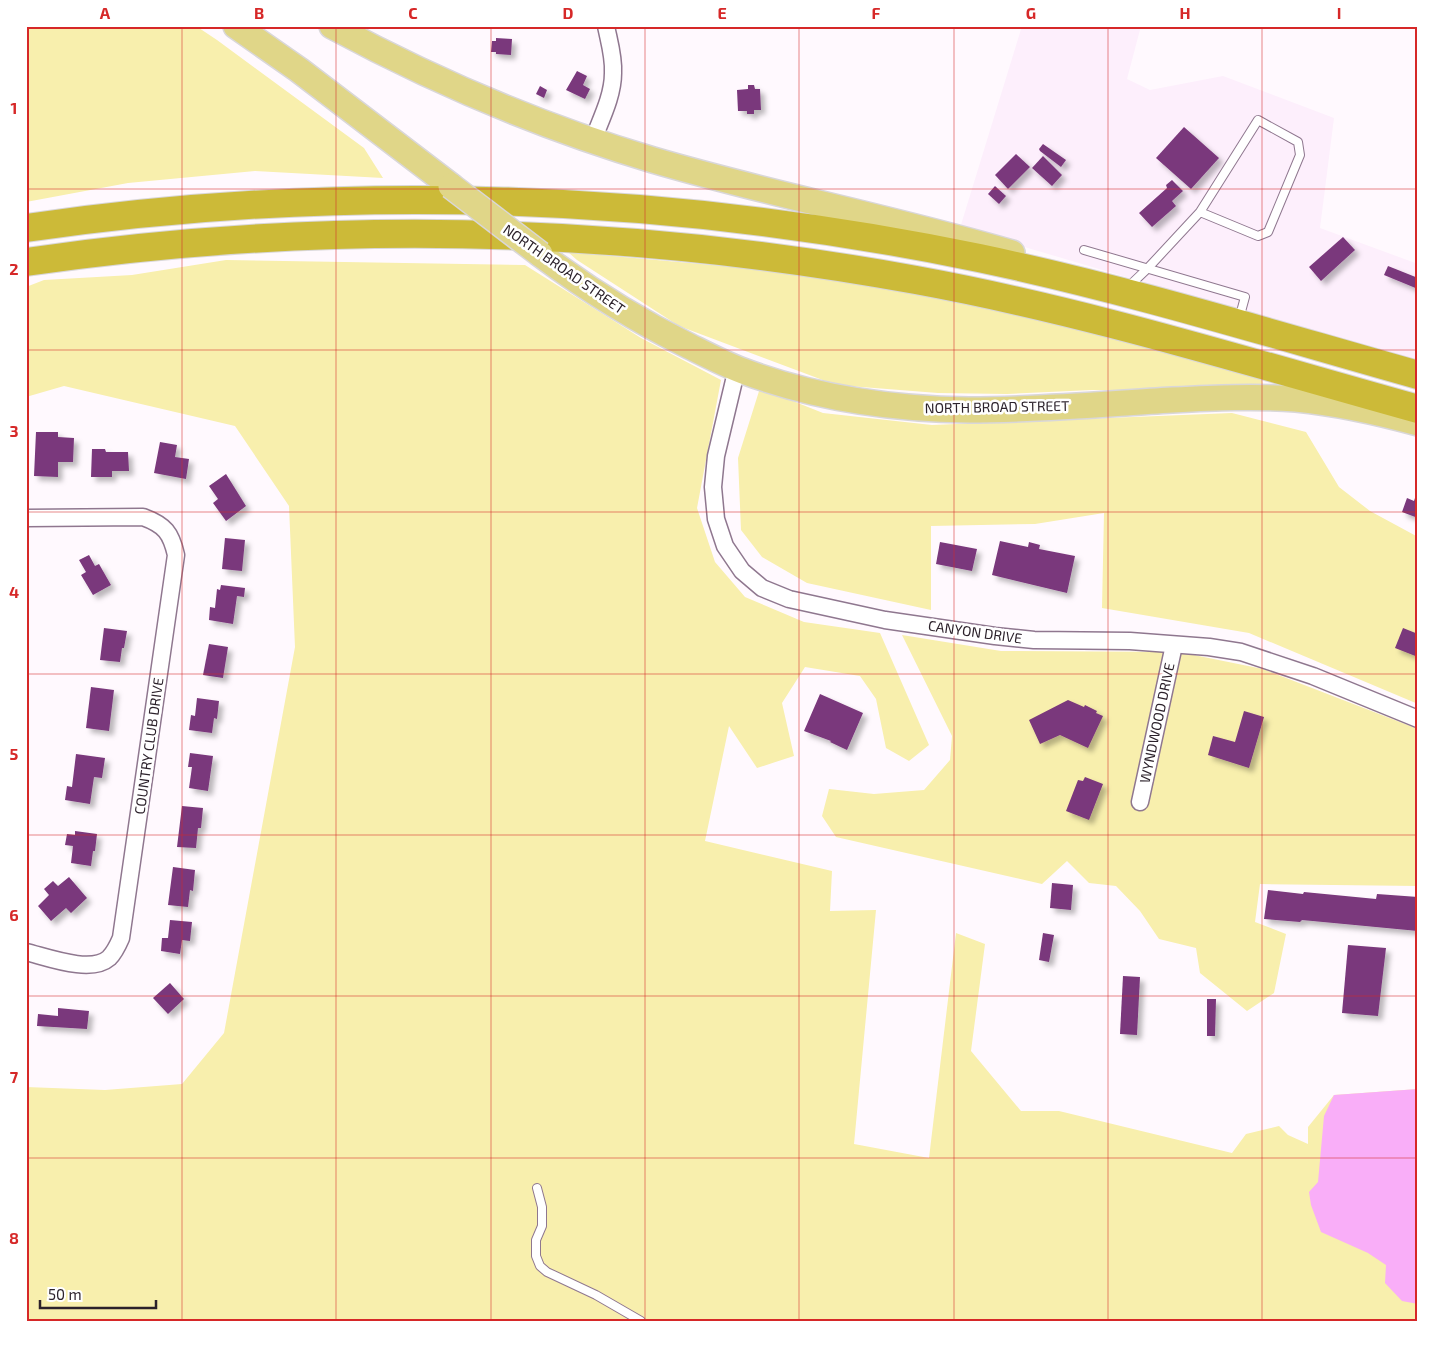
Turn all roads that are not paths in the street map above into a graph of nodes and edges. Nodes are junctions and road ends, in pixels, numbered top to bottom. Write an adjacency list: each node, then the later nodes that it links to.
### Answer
1 (236, 26): 13 (main road, NORTH BROAD STREET, bridge)
2 (332, 26): 4 (main road)
3 (606, 26): 4 (street)
4 (593, 140): 10 (main road)
5 (1200, 212): 5 (lane); 9 (lane)
6 (26, 228): 10 (highway)
7 (1084, 250): 9 (lane)
8 (26, 262): 15 (highway)
9 (1148, 268): 11 (lane); 12 (lane)
10 (1056, 276): 11 (highway)
11 (1123, 292): 12 (highway)
12 (1238, 324): 14 (highway)
13 (737, 368): 16 (main road, NORTH BROAD STREET); 18 (street, CANYON DRIVE)
14 (1418, 375)
15 (1418, 409)
16 (1418, 423)
17 (26, 518): 21 (street, COUNTRY CLUB DRIVE)
18 (1174, 645): 19 (street, CANYON DRIVE); 20 (street, WYNDWOOD DRIVE)
19 (1418, 719)
20 (1140, 802)
21 (26, 952)
22 (537, 1188): 23 (lane)
23 (641, 1321)

